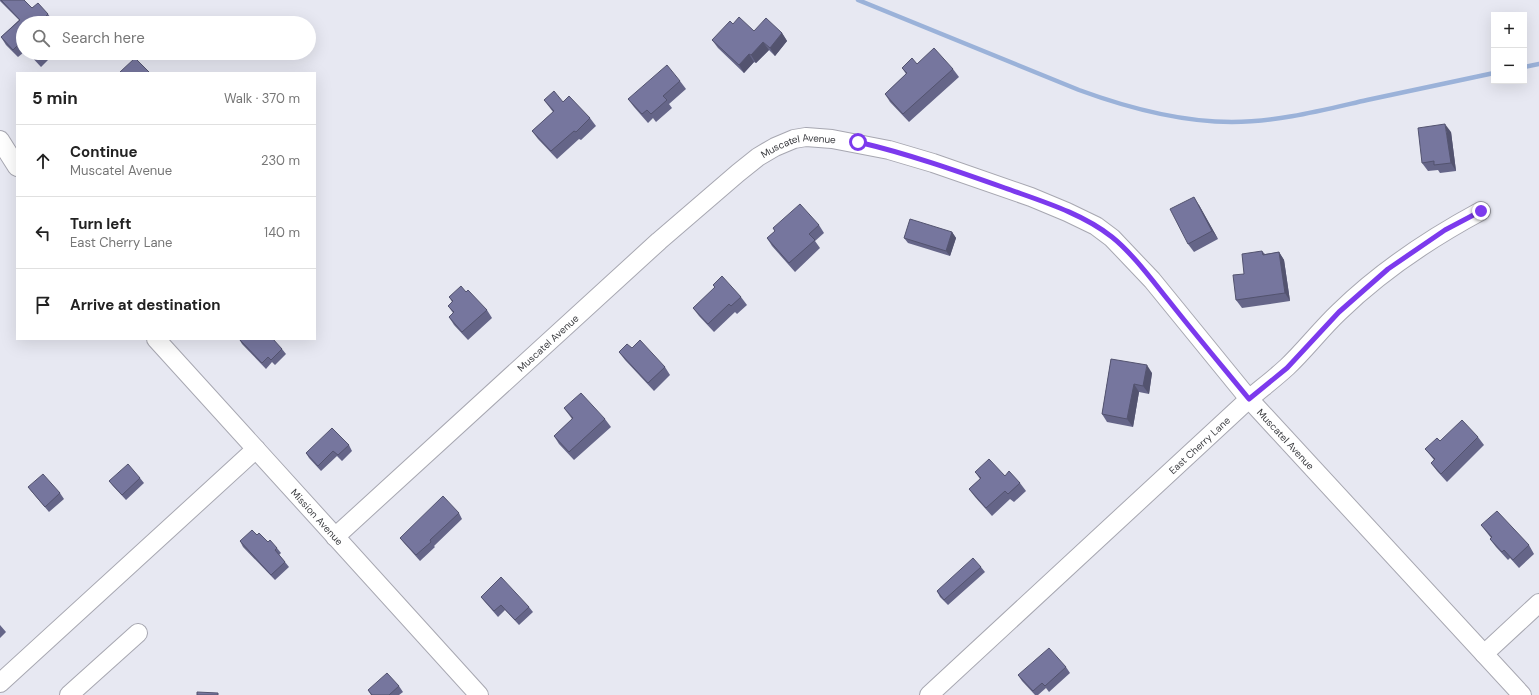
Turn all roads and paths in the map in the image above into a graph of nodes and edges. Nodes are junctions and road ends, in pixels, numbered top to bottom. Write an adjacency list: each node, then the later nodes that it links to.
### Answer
1 (0, 140): 2 (street)
2 (16, 165)
3 (1481, 211): 5 (street, East Cherry Lane)
4 (157, 340): 6 (street, Mission Avenue)
5 (1249, 399): 7 (street, Muscatel Avenue); 10 (street, Muscatel Avenue); 14 (street, East Cherry Lane)
6 (256, 449): 7 (street, Mission Avenue); 11 (street)
7 (335, 537): 13 (street, Mission Avenue)
8 (1539, 603): 10 (street)
9 (138, 633): 12 (street)
10 (1484, 654): 15 (street, Muscatel Avenue)
11 (0, 683)
12 (70, 695)
13 (479, 695)
14 (929, 695)
15 (1522, 695)

